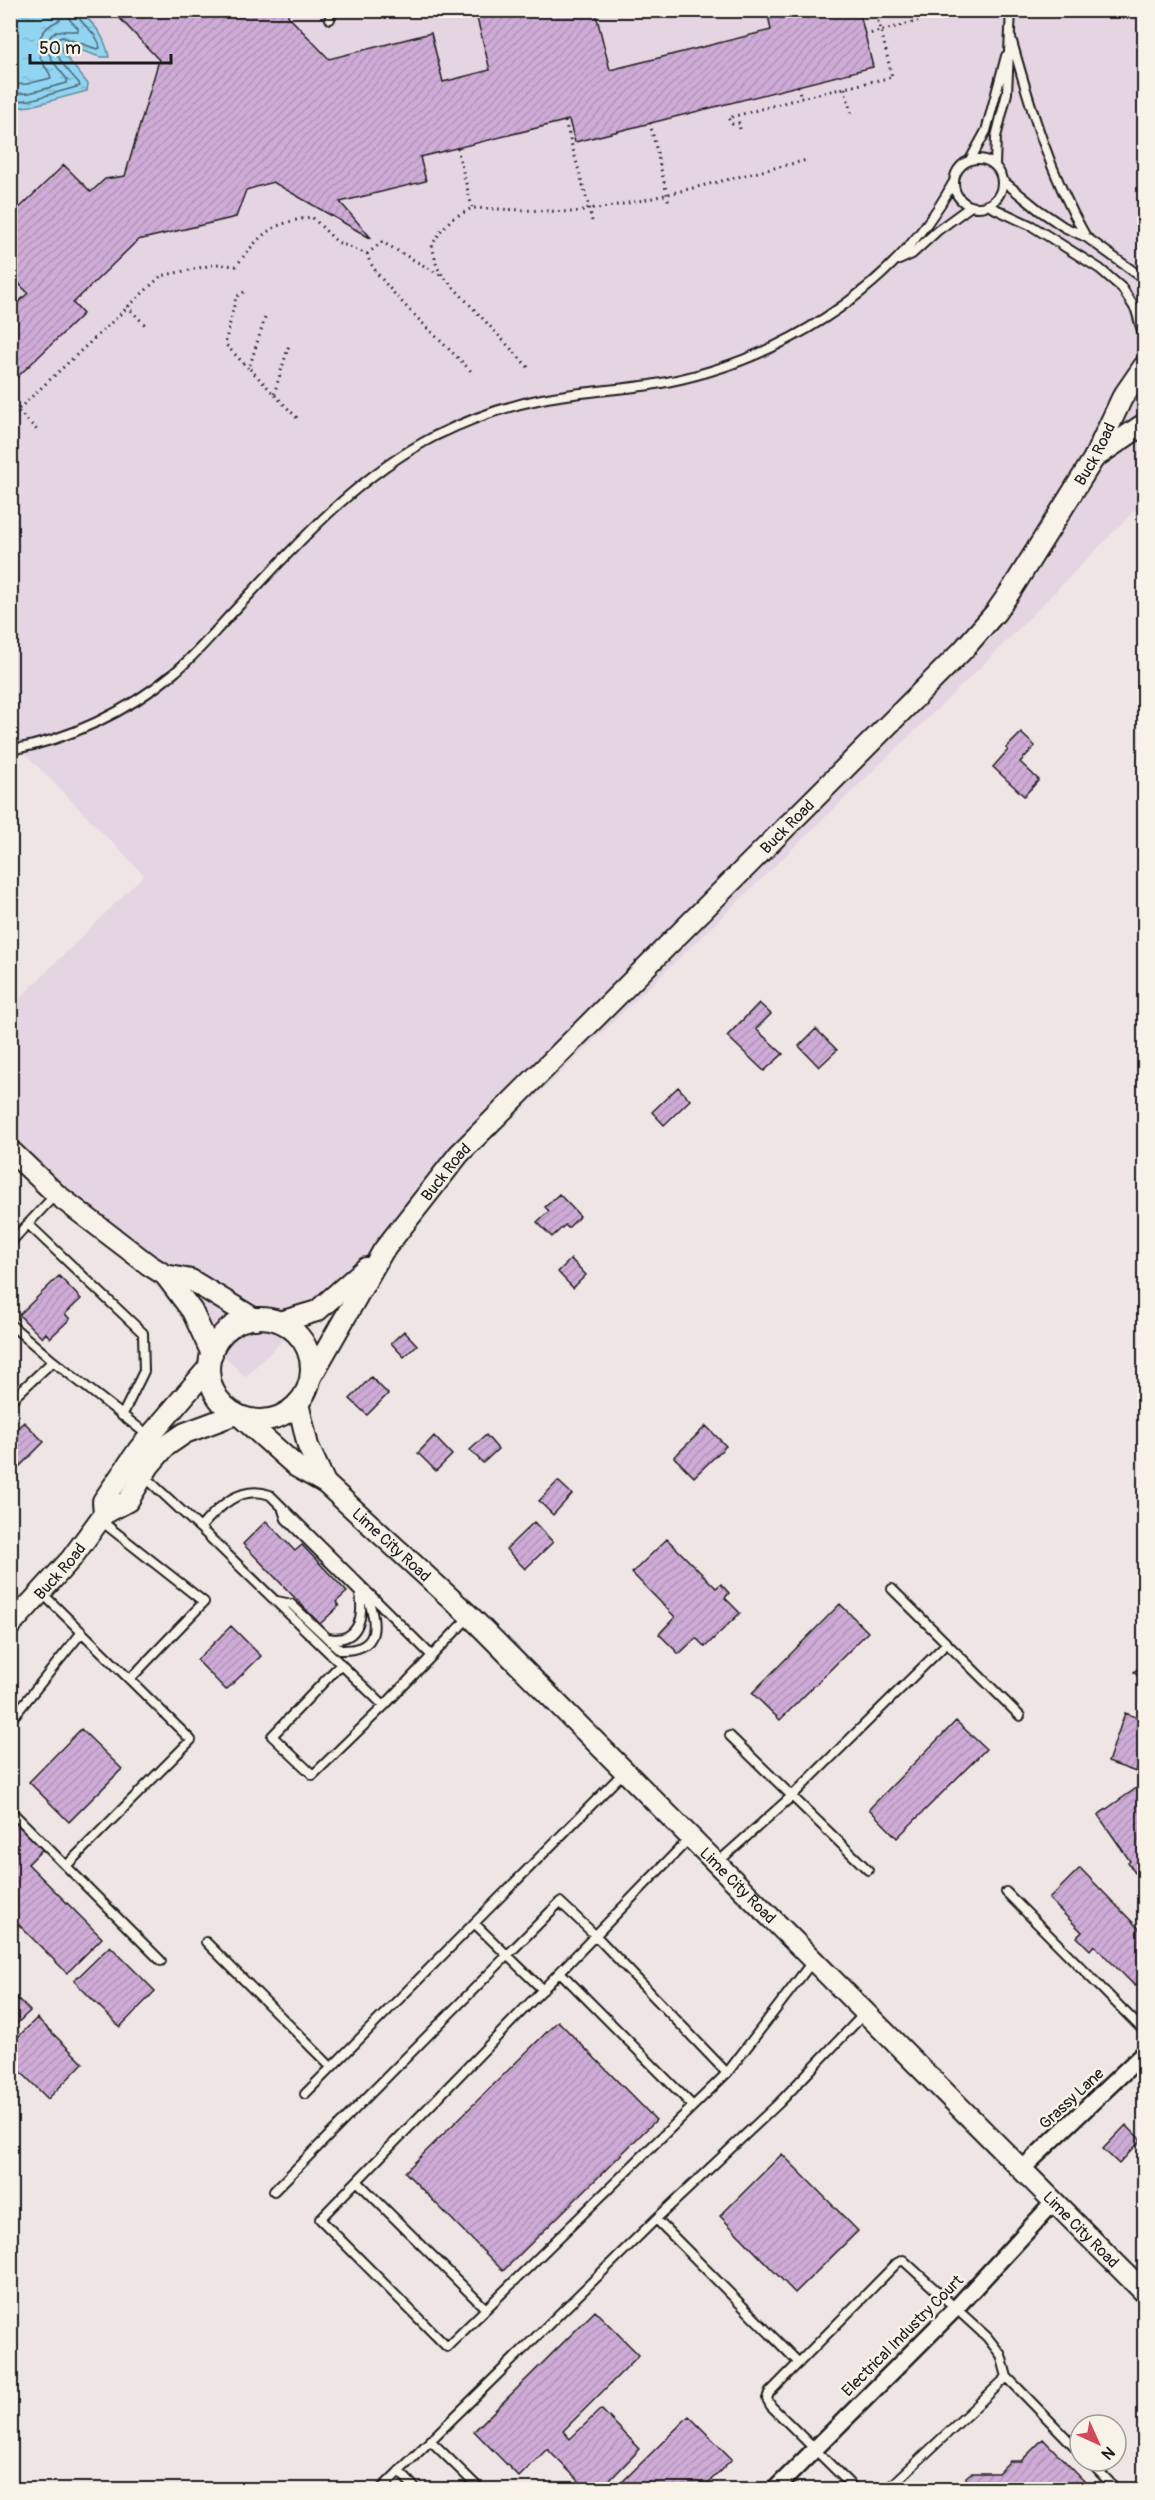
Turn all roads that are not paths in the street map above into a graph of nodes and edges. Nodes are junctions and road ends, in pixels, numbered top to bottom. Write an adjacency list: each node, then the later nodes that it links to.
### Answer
1 (1011, 10): 2 (lane)
2 (1011, 38): 3 (lane); 4 (lane); 9 (lane)
3 (970, 160): 4 (lane); 6 (lane)
4 (995, 165): 5 (lane)
5 (1002, 180): 7 (lane); 9 (lane)
6 (953, 183): 8 (lane); 10 (lane)
7 (987, 205): 8 (lane); 12 (lane)
8 (971, 206): 10 (lane)
9 (1086, 237): 11 (lane)
10 (898, 261): 16 (lane)
11 (1144, 279)
12 (1144, 338)
13 (1144, 366): 15 (street, Buck Road)
14 (1144, 424): 15 (street)
15 (1094, 458): 21 (street, Buck Road)
16 (10, 750)
17 (10, 1150): 18 (street)
18 (56, 1194): 19 (lane); 22 (street)
19 (28, 1224): 20 (lane); 32 (lane)
20 (10, 1243)
21 (383, 1251): 24 (street, Buck Road); 28 (street, Buck Road)
22 (165, 1275): 23 (street); 27 (street)
23 (255, 1319): 24 (street); 27 (street)
24 (280, 1322): 28 (street)
25 (10, 1324): 26 (lane)
26 (52, 1360): 29 (lane); 32 (lane)
27 (211, 1361): 31 (street); 33 (street, Buck Road)
28 (311, 1377): 30 (street)
29 (10, 1401)
30 (298, 1402): 31 (street); 35 (street, Lime City Road)
31 (238, 1415): 34 (street, Buck Road); 35 (street, Lime City Road)
32 (122, 1416): 33 (lane)
33 (150, 1437): 37 (street, Buck Road)
34 (143, 1475): 37 (street, Buck Road); 38 (lane)
35 (326, 1483): 43 (street, Lime City Road)
36 (281, 1505): 38 (lane); 41 (lane); 48 (lane)
37 (102, 1517): 40 (street, Buck Road); 50 (lane)
38 (200, 1528): 42 (lane)
39 (892, 1589): 47 (lane)
40 (42, 1593): 44 (street, Buck Road); 45 (lane)
41 (360, 1593): 46 (lane); 46 (lane)
42 (275, 1601): 46 (lane); 49 (lane)
43 (470, 1616): 48 (lane); 55 (street, Lime City Road)
44 (10, 1626)
45 (82, 1632): 50 (lane); 53 (lane)
46 (326, 1637)
47 (946, 1644): 52 (lane); 56 (lane)
48 (432, 1656): 51 (lane)
49 (341, 1664): 51 (lane); 51 (lane)
50 (130, 1679): 60 (lane)
51 (384, 1706)
52 (1020, 1716)
53 (10, 1721)
54 (730, 1736): 56 (lane)
55 (624, 1772): 58 (street, Lime City Road); 63 (lane)
56 (792, 1796): 59 (lane); 61 (lane)
57 (10, 1810): 60 (lane)
58 (690, 1838): 59 (street, Lime City Road); 64 (lane)
59 (716, 1864): 68 (street, Lime City Road)
60 (66, 1866): 67 (lane)
61 (868, 1870)
62 (1006, 1892): 72 (lane)
63 (474, 1923): 66 (lane); 74 (lane)
64 (596, 1935): 66 (lane); 69 (lane); 75 (lane)
65 (206, 1942): 74 (lane)
66 (507, 1955): 70 (lane); 80 (lane)
67 (162, 1961)
68 (813, 1961): 71 (street, Lime City Road); 75 (lane)
69 (560, 1972): 70 (lane); 77 (lane)
70 (543, 1990): 79 (lane)
71 (865, 2013): 78 (street, Lime City Road); 82 (lane)
72 (1144, 2031)
73 (1144, 2053): 78 (street, Grassy Lane)
74 (331, 2067): 76 (lane)
75 (727, 2073): 77 (lane)
76 (305, 2094)
77 (693, 2106): 85 (lane)
78 (1022, 2169): 81 (street, Lime City Road)
79 (357, 2181): 85 (lane); 85 (lane)
80 (274, 2192)
81 (1053, 2203): 83 (street, Lime City Road); 84 (street, Electrical Industry Court)
82 (656, 2219): 86 (lane); 88 (lane)
83 (1144, 2292)
84 (956, 2308): 86 (lane); 87 (lane); 90 (street, Electrical Industry Court)
85 (486, 2309)
86 (799, 2363): 90 (lane)
87 (1007, 2378): 89 (lane); 98 (lane)
88 (430, 2440): 91 (lane); 95 (lane)
89 (1068, 2440)
90 (815, 2449): 96 (street, Electrical Industry Court); 97 (lane)
91 (399, 2471): 93 (lane); 94 (lane)
92 (1101, 2473): 99 (lane)
93 (380, 2490)
94 (417, 2490)
95 (481, 2490)
96 (774, 2490)
97 (856, 2490)
98 (887, 2490)
99 (1117, 2490)

